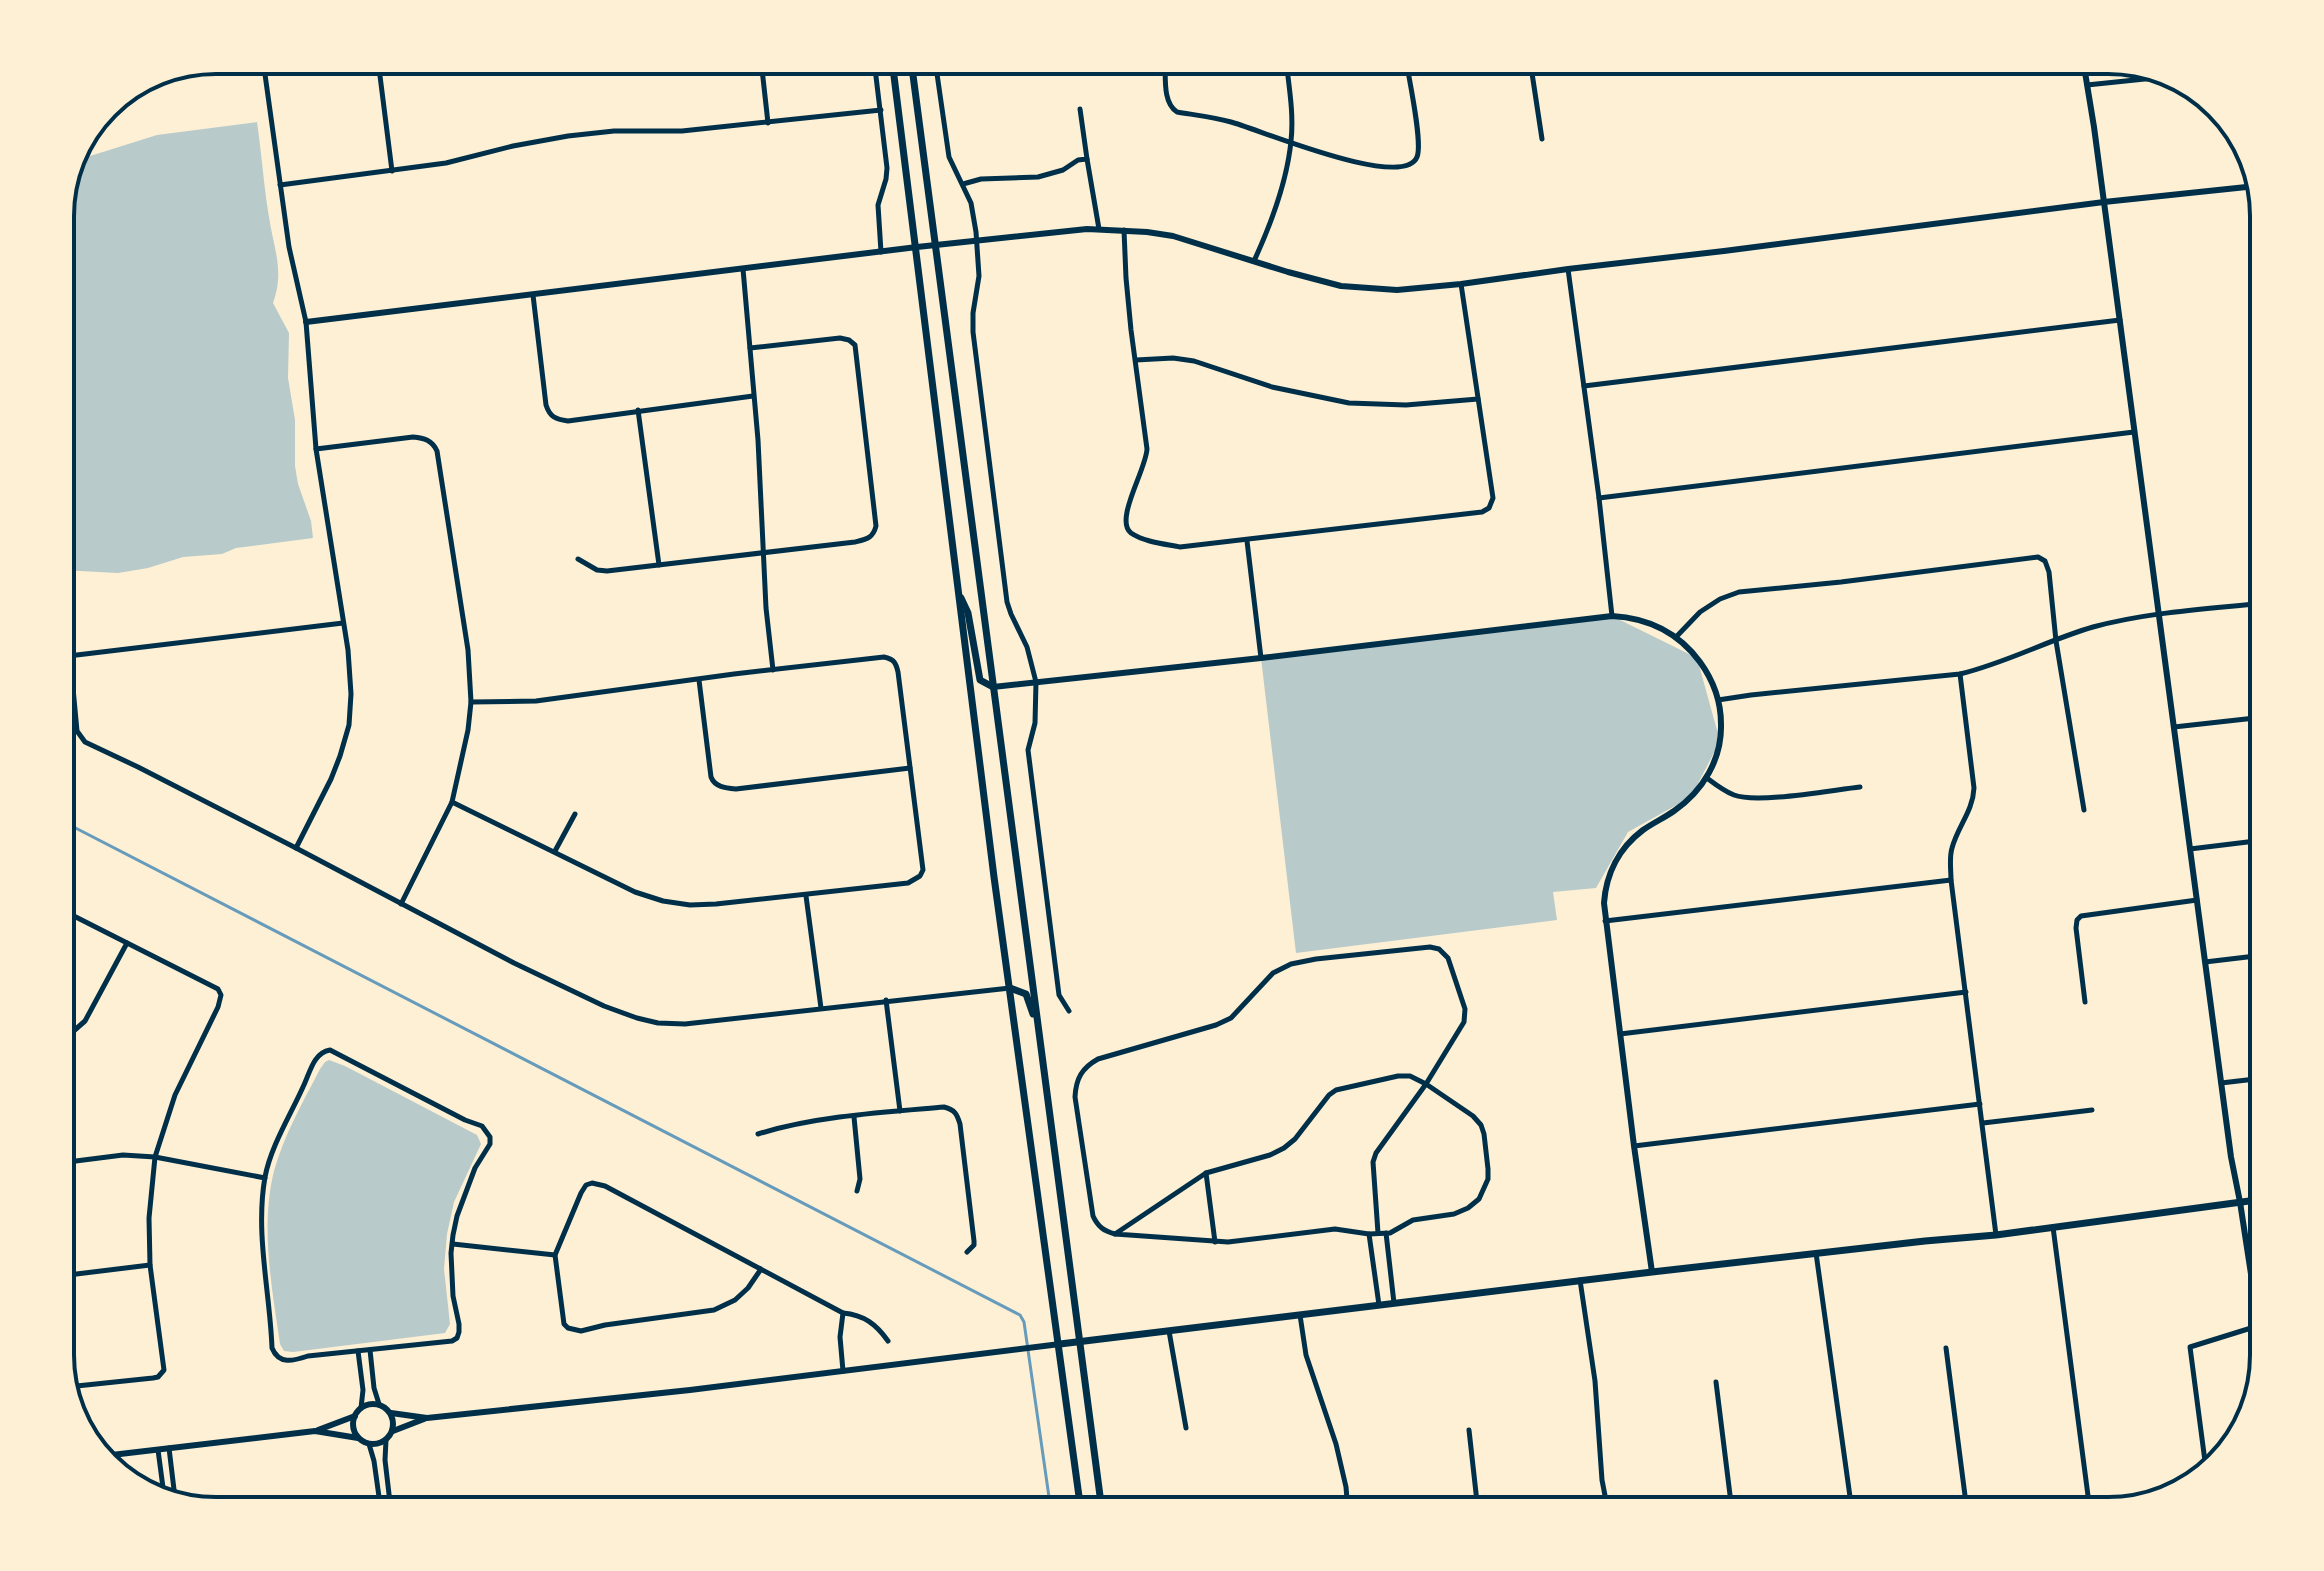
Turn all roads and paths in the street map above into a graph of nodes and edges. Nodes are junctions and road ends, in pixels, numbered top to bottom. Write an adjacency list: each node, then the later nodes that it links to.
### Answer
1 (265, 74): 23 (street)
2 (380, 74): 21 (street)
3 (763, 74): 17 (street)
4 (876, 74): 16 (street)
5 (894, 74): 30 (main road)
6 (913, 74): 29 (main road)
7 (937, 74): 22 (street)
8 (1166, 74): 19 (street)
9 (1288, 74): 19 (street)
10 (1408, 74): 19 (street)
11 (1532, 74): 18 (street)
12 (2085, 74): 14 (street)
13 (2145, 79): 14 (street)
14 (2087, 85): 25 (street)
15 (1080, 109): 20 (street)
16 (881, 110): 17 (street); 31 (street)
17 (768, 123): 21 (street)
18 (1542, 139)
19 (1291, 143): 32 (street)
20 (1087, 159): 22 (street); 26 (street)
21 (392, 171): 23 (street)
22 (963, 184): 28 (street)
23 (280, 185): 38 (street)
24 (2247, 187): 25 (street)
25 (2104, 202): 34 (street); 37 (street)
26 (1099, 229): 27 (street); 28 (street)
27 (1124, 230): 32 (street); 40 (street)
28 (977, 242): 29 (street); 64 (street)
29 (935, 246): 30 (street); 65 (main road)
30 (917, 247): 31 (street); 52 (main road)
31 (881, 252): 33 (street)
32 (1254, 261): 35 (street)
33 (743, 269): 36 (street); 39 (street)
34 (1568, 269): 35 (street); 41 (street)
35 (1461, 284): 43 (street)
36 (533, 295): 38 (street); 44 (street)
37 (2120, 320): 41 (street); 45 (street)
38 (306, 322): 46 (street)
39 (750, 348): 42 (street); 49 (street)
40 (1136, 360): 43 (street); 48 (street)
41 (1584, 386): 47 (street)
42 (753, 396): 44 (street); 49 (street)
43 (1478, 399): 48 (street)
44 (638, 410): 51 (street)
45 (2134, 432): 47 (street); 54 (street)
46 (316, 449): 56 (street); 68 (street)
47 (1599, 498): 55 (street)
48 (1247, 541): 60 (street)
49 (762, 552): 51 (street); 61 (street)
50 (578, 559): 51 (street)
51 (659, 565)
52 (958, 592): 65 (main road); 90 (main road)
53 (2250, 605): 54 (street)
54 (2159, 615): 58 (street); 70 (street)
55 (1612, 616): 57 (street); 60 (street)
56 (343, 623): 59 (street); 78 (street)
57 (1677, 636): 58 (street); 67 (street)
58 (2056, 641): 62 (street); 75 (street)
59 (74, 656)
60 (1261, 658): 64 (street)
61 (773, 670): 63 (street); 71 (street)
62 (1960, 674): 67 (street); 81 (street)
63 (699, 680): 68 (street); 71 (street)
64 (1036, 682): 65 (street); 95 (street)
65 (993, 687): 96 (main road)
66 (74, 699): 78 (street)
67 (1718, 700): 72 (street)
68 (471, 702): 74 (street)
69 (2250, 719): 70 (street)
70 (2174, 727): 79 (street)
71 (910, 768): 82 (street)
72 (1707, 778): 73 (street); 86 (street)
73 (1860, 787)
74 (452, 802): 80 (street); 84 (street)
75 (2084, 810)
76 (575, 814): 80 (street)
77 (2250, 842): 79 (street)
78 (296, 848): 84 (street)
79 (2190, 849): 83 (street)
80 (555, 851): 82 (street)
81 (1951, 880): 86 (street); 91 (street)
82 (806, 896): 94 (street)
83 (2197, 900): 89 (street); 93 (street)
84 (401, 904): 94 (street)
85 (74, 916): 87 (street)
86 (1605, 921): 98 (street)
87 (127, 943): 97 (street); 109 (street)
88 (2250, 957): 89 (street)
89 (2205, 962): 100 (street)
90 (1010, 988): 92 (street); 96 (main road); 141 (main road)
91 (1966, 992): 98 (street); 102 (street)
92 (886, 1000): 94 (street); 104 (street)
93 (2085, 1002)
94 (821, 1008)
95 (1069, 1011)
96 (1037, 1024): 140 (main road)
97 (74, 1031)
98 (1620, 1034): 108 (street)
99 (2250, 1080): 100 (street)
100 (2221, 1083): 115 (street)
101 (1426, 1084): 111 (street); 117 (street); 118 (street); 119 (street)
102 (1980, 1104): 106 (street); 108 (street)
103 (2092, 1110): 106 (street)
104 (900, 1111): 105 (street); 124 (street)
105 (854, 1117): 107 (street); 113 (street)
106 (1983, 1123): 121 (street)
107 (758, 1134)
108 (1634, 1146): 130 (street)
109 (155, 1157): 110 (street); 112 (street); 127 (street)
110 (74, 1161)
111 (1206, 1173): 119 (street); 122 (street)
112 (265, 1178): 123 (street); 144 (street)
113 (857, 1191)
114 (2250, 1201): 115 (main road)
115 (2240, 1202): 116 (main road); 128 (street)
116 (2053, 1226): 121 (main road); 176 (street)
117 (1378, 1233): 118 (street); 120 (street)
118 (1386, 1233): 133 (street)
119 (1115, 1234): 122 (street)
120 (1369, 1234): 122 (street); 134 (street)
121 (1996, 1235): 125 (main road)
122 (1215, 1242)
123 (453, 1244): 126 (street); 143 (street)
124 (967, 1252)
125 (1816, 1253): 130 (main road); 174 (street)
126 (555, 1255): 129 (street); 129 (street)
127 (150, 1265): 131 (street); 147 (street)
128 (2250, 1267)
129 (761, 1269): 135 (street)
130 (1652, 1272): 132 (main road)
131 (74, 1274)
132 (1580, 1280): 133 (main road); 172 (street)
133 (1394, 1303): 134 (main road)
134 (1379, 1305): 136 (main road)
135 (843, 1313): 139 (street); 145 (street)
136 (1300, 1313): 138 (main road); 170 (street)
137 (2250, 1328): 163 (street)
138 (1168, 1330): 140 (main road); 153 (street)
139 (888, 1341)
140 (1079, 1341): 141 (main road); 169 (main road)
141 (1060, 1344): 145 (street); 168 (main road)
142 (1946, 1348): 175 (street)
143 (370, 1350): 144 (street); 148 (street)
144 (358, 1351): 149 (street)
145 (843, 1371): 152 (street)
146 (1716, 1382): 173 (street)
147 (78, 1386)
148 (379, 1404): 149 (street); 150 (street)
149 (361, 1408): 151 (street)
150 (391, 1413): 152 (street); 156 (street)
151 (355, 1416): 155 (street); 157 (street)
152 (427, 1418): 156 (street)
153 (1186, 1428)
154 (1469, 1430): 171 (street)
155 (315, 1431): 157 (street); 160 (street)
156 (393, 1431): 158 (street)
157 (358, 1438): 159 (street)
158 (386, 1440): 159 (street); 167 (street)
159 (369, 1444): 166 (street)
160 (169, 1448): 161 (street); 165 (street)
161 (158, 1450): 162 (street); 164 (street)
162 (115, 1455)
163 (2205, 1459)
164 (163, 1486)
165 (174, 1490)
166 (379, 1497)
167 (389, 1497)
168 (1079, 1497)
169 (1100, 1497)
170 (1347, 1497)
171 (1476, 1497)
172 (1605, 1497)
173 (1730, 1497)
174 (1850, 1497)
175 (1965, 1497)
176 (2088, 1497)

